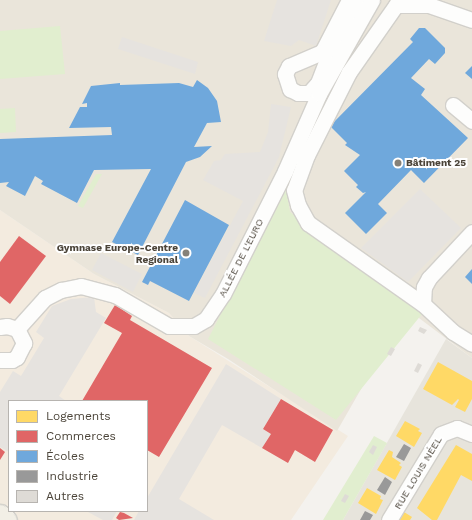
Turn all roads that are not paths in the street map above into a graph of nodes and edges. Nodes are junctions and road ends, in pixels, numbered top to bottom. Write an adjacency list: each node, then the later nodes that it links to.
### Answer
1 (349, 0): 2 (street)
2 (358, 0)
3 (372, 0): 10 (street, ALLÉE DE L'EURO)
4 (472, 20): 8 (street)
5 (453, 105): 6 (street)
6 (472, 121)
7 (472, 232): 8 (street)
8 (423, 304): 11 (street)
9 (0, 327): 10 (street)
10 (17, 329): 12 (street)
11 (472, 344)
12 (0, 360)
13 (472, 434): 16 (street, RUE LOUIS NÉEL)
14 (0, 514): 15 (main road)
15 (7, 520)
16 (389, 520)

